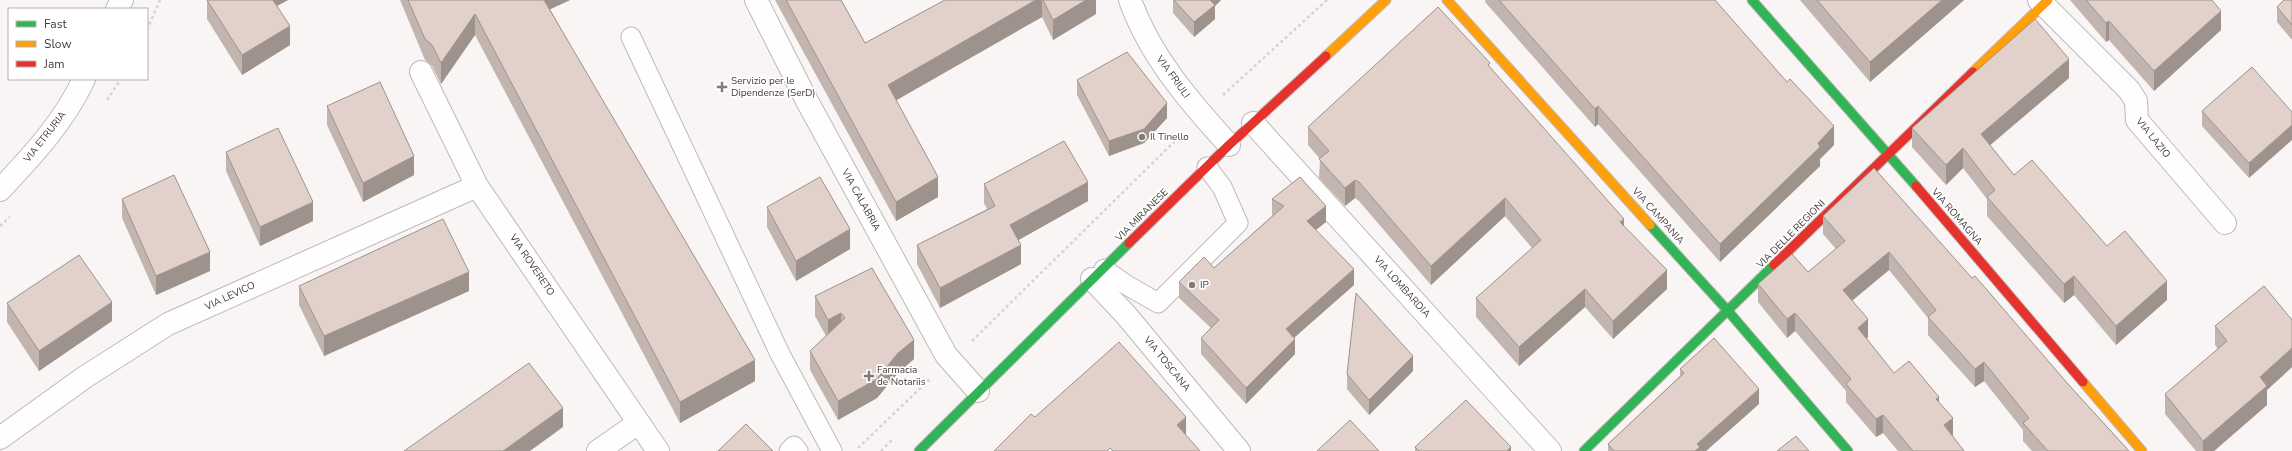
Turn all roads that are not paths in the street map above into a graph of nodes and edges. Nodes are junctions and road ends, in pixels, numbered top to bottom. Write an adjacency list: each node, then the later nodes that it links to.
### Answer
1 (756, 0): 19 (street, VIA CALABRIA)
2 (1130, 0): 11 (street, VIA FRIULI)
3 (1386, 0): 10 (street, VIA MIRANESE)
4 (1447, 0): 18 (street, VIA CAMPANIA)
5 (1752, 0): 12 (street, VIA ROMAGNA)
6 (2043, 1): 12 (street, VIA DELLE REGIONI); 16 (street, VIA LAZIO)
7 (631, 37): 26 (lane)
8 (421, 72): 14 (street, VIA ROVERETO)
9 (83, 80): 15 (street, VIA ETRURIA)
10 (1253, 123): 11 (street, VIA MIRANESE); 29 (street, VIA LOMBARDIA)
11 (1229, 145): 13 (street, VIA MIRANESE)
12 (1888, 153): 18 (street, VIA DELLE REGIONI); 32 (street, VIA ROMAGNA)
13 (1207, 167): 17 (street, VIA MIRANESE); 17 (lane)
14 (477, 186): 20 (street, VIA ROVERETO); 21 (street, VIA LEVICO)
15 (0, 190)
16 (2225, 223)
17 (1098, 274): 19 (street, VIA MIRANESE); 28 (street, VIA TOSCANA)
18 (1728, 311): 30 (street, VIA DELLE REGIONI); 31 (street, VIA CAMPANIA)
19 (978, 391): 27 (street, VIA MIRANESE)
20 (638, 423): 22 (street); 23 (street, VIA ROVERETO)
21 (0, 438)
22 (598, 451)
23 (658, 451)
24 (789, 451): 25 (lane)
25 (798, 451)
26 (832, 451)
27 (920, 451)
28 (1239, 451)
29 (1550, 451)
30 (1584, 451)
31 (1848, 451)
32 (2142, 451)

